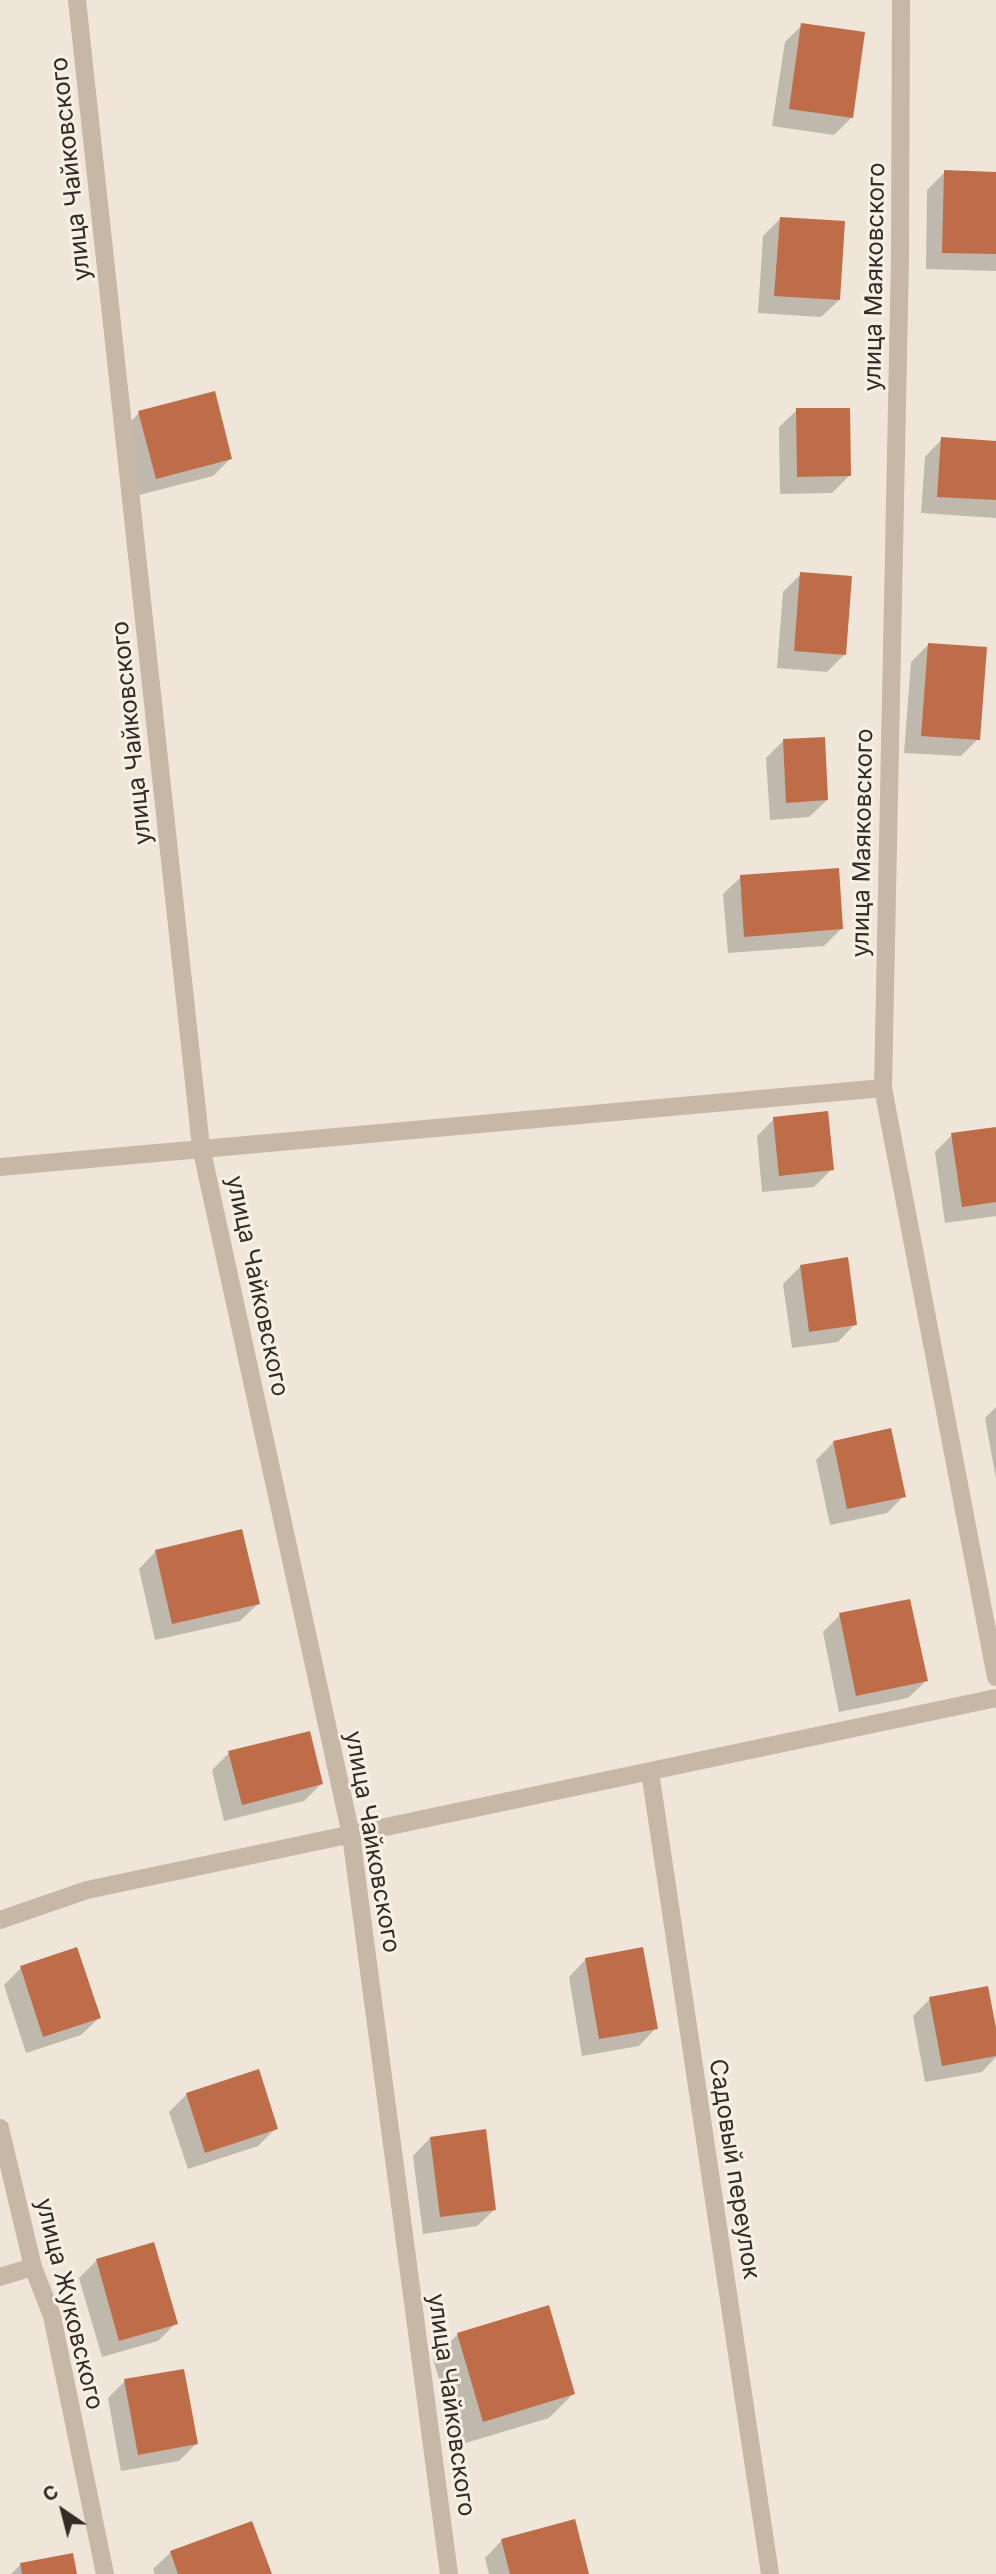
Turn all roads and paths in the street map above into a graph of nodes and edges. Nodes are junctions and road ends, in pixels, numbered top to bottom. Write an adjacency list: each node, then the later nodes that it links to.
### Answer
1 (77, 0): 4 (street, улица Чайковского)
2 (901, 0): 3 (street, улица Маяковского)
3 (883, 1088): 4 (street); 6 (street, улица Маяковского)
4 (201, 1147): 5 (street); 9 (street, улица Чайковского)
5 (0, 1167)
6 (996, 1677)
7 (996, 1698): 8 (street)
8 (649, 1772): 9 (street); 16 (street, Садовый переулок)
9 (351, 1835): 10 (street); 15 (street, улица Чайковского)
10 (0, 1920)
11 (0, 2128): 12 (street, улица Жуковского)
12 (33, 2267): 13 (street); 14 (street, улица Жуковского)
13 (0, 2277)
14 (105, 2574)
15 (449, 2574)
16 (770, 2574)

